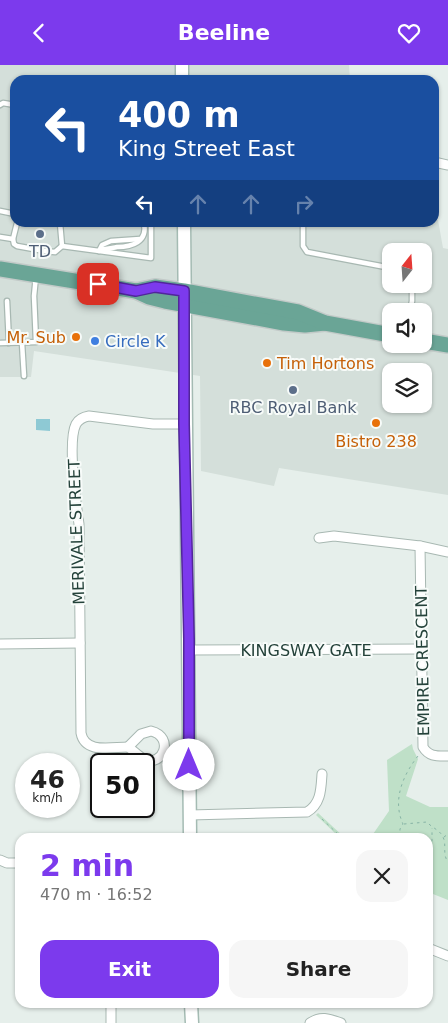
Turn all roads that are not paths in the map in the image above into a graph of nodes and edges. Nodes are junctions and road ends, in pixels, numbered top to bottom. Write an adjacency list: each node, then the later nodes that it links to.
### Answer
1 (16, 227): 8 (lane)
2 (60, 227): 10 (lane)
3 (144, 227): 9 (lane)
4 (151, 227): 11 (lane)
5 (184, 227): 15 (main road)
6 (303, 227): 12 (lane)
7 (0, 237): 8 (lane)
8 (13, 239): 10 (lane)
9 (140, 239): 11 (lane); 11 (lane)
10 (62, 246): 11 (lane)
11 (99, 250)
12 (382, 266)
13 (0, 269): 14 (main road)
14 (37, 275): 15 (main road); 23 (lane)
15 (184, 298): 19 (main road); 26 (main road)
16 (0, 307): 18 (lane)
17 (0, 321): 18 (lane)
18 (8, 321): 22 (lane)
19 (382, 333)
20 (432, 342): 24 (main road)
21 (0, 343): 22 (lane)
22 (9, 343): 23 (lane)
23 (22, 343): 25 (lane)
24 (448, 345)
25 (24, 376)
26 (184, 424): 30 (street, MERIVALE STREET); 33 (main road)
27 (320, 538): 28 (street)
28 (420, 546): 29 (street); 32 (street, EMPIRE CRESCENT)
29 (448, 552)
30 (80, 643): 31 (street); 34 (street, MERIVALE STREET)
31 (0, 644)
32 (422, 649): 33 (street, KINGSWAY GATE); 35 (street, EMPIRE CRESCENT)
33 (189, 650): 37 (main road)
34 (128, 747)
35 (448, 756)
36 (322, 774): 37 (street)
37 (190, 815): 38 (main road)
38 (190, 833)
39 (0, 860): 40 (street)
40 (15, 863)
41 (433, 950): 42 (street)
42 (448, 956)
43 (111, 1008): 45 (street)
44 (191, 1008): 46 (main road)
45 (111, 1023)
46 (192, 1023)
47 (310, 1023): 48 (street)
48 (341, 1023)

